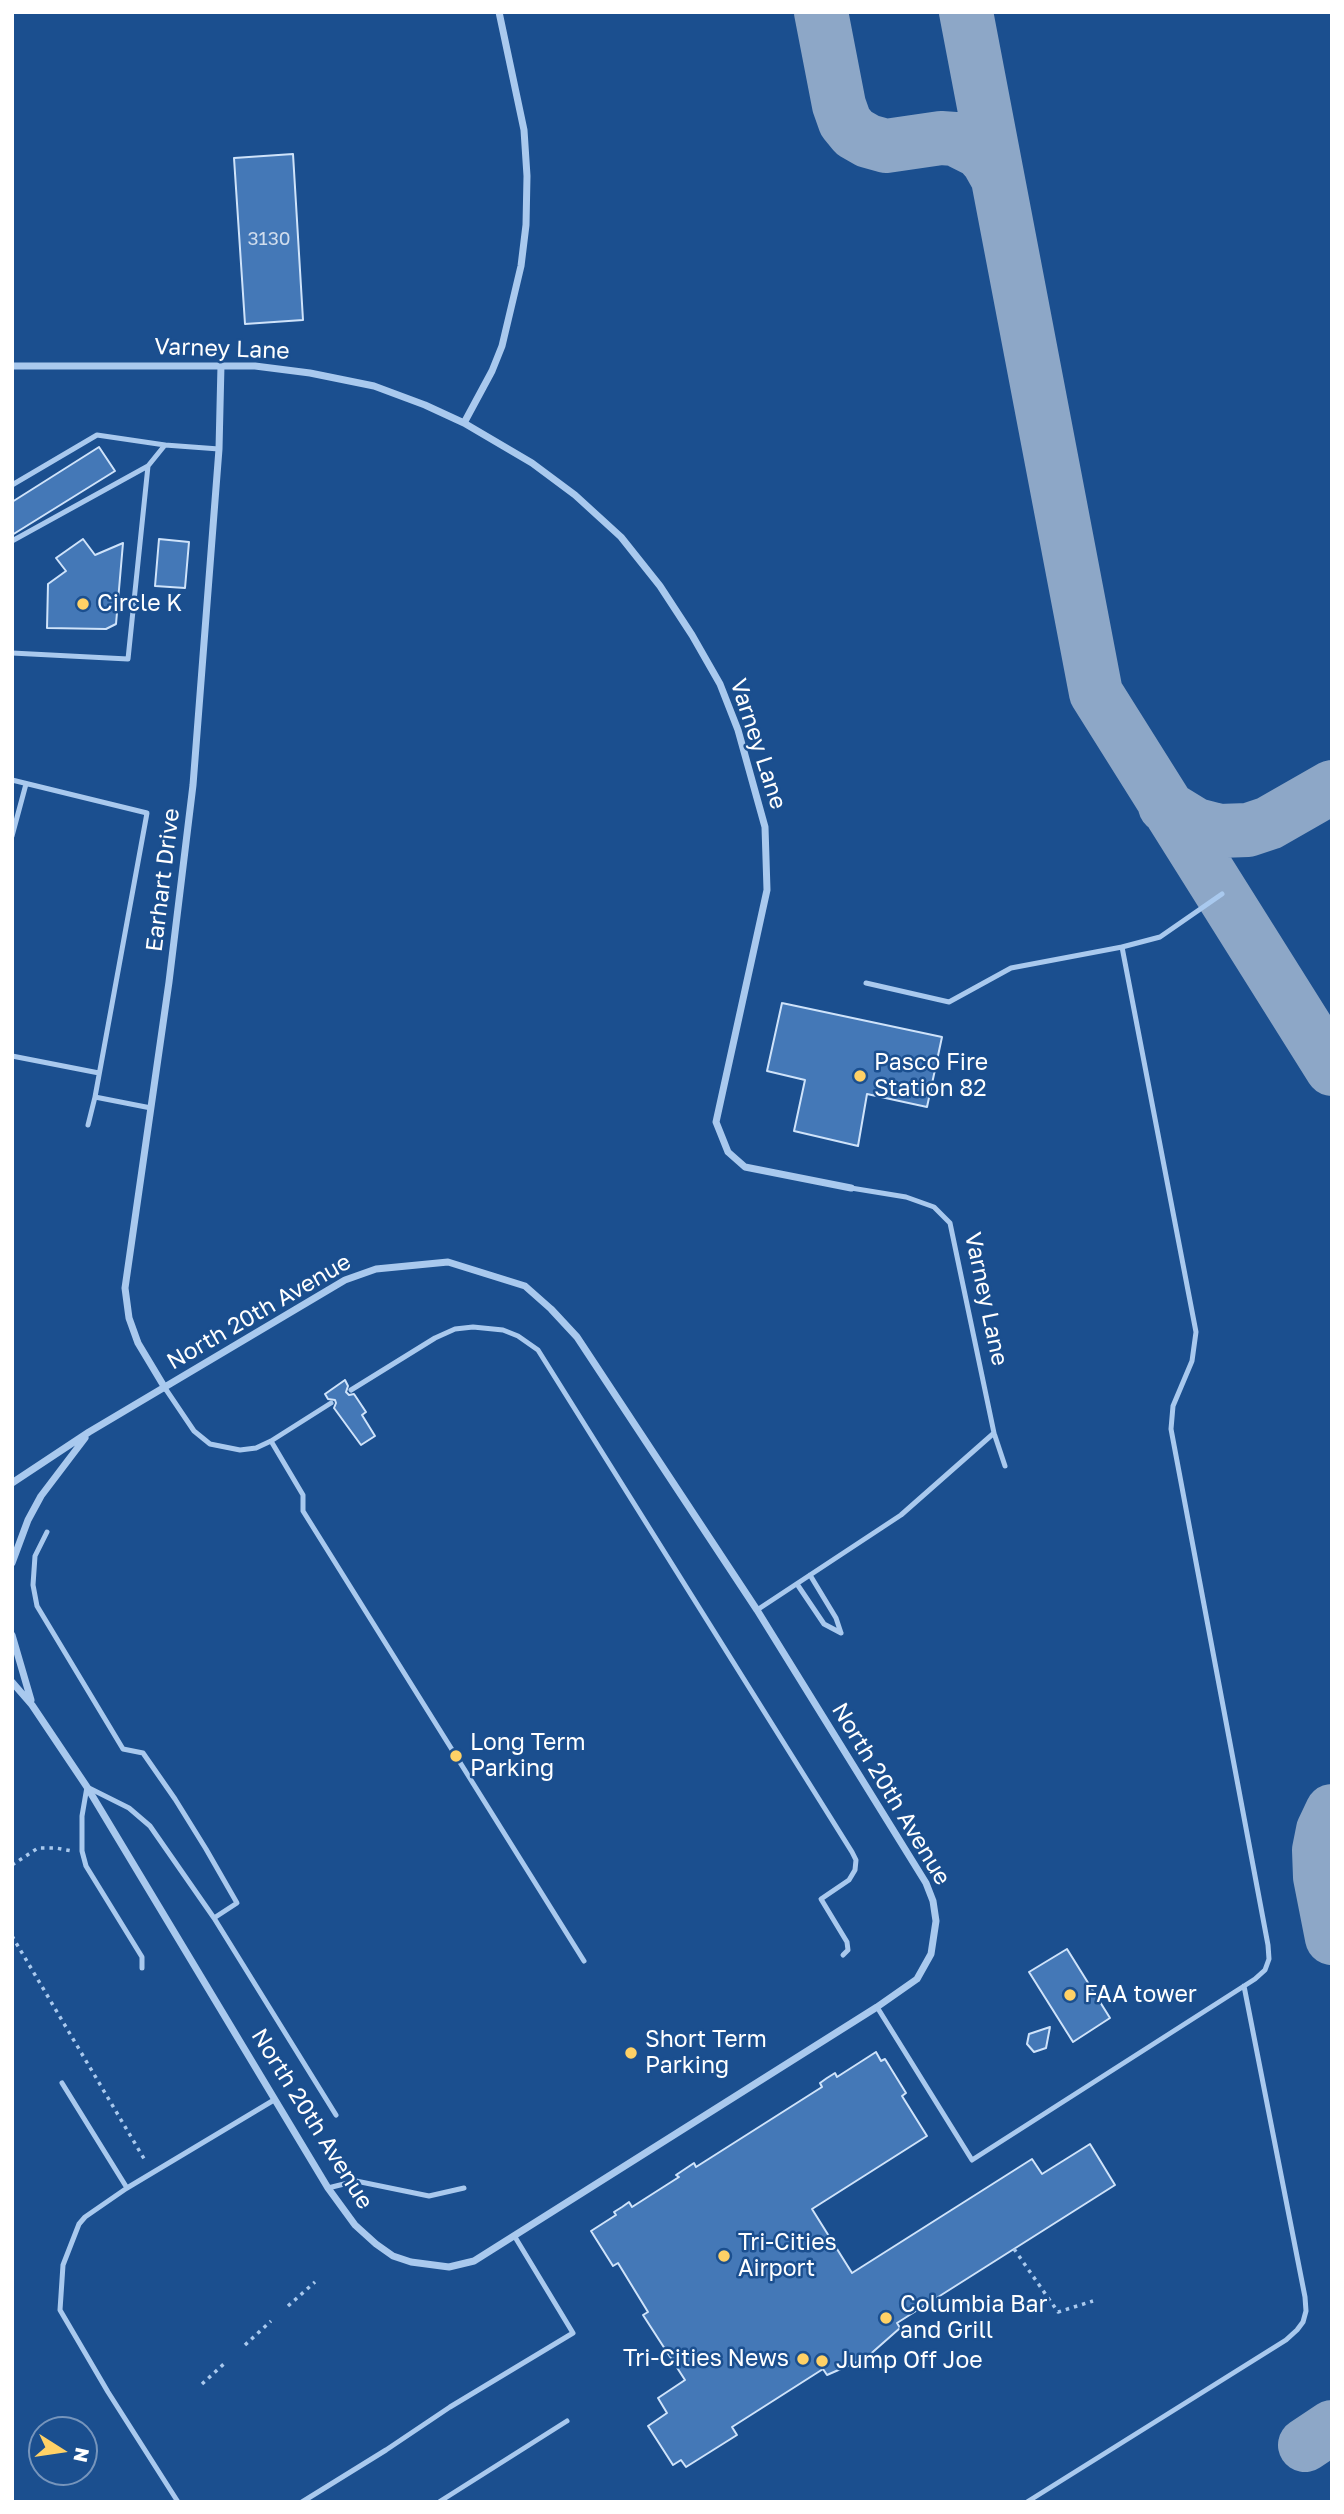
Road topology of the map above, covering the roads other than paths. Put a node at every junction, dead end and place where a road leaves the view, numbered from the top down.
1 (499, 12) edge
2 (222, 365) junction
3 (12, 366) edge
4 (464, 423) junction
5 (165, 445) junction
6 (219, 449) junction
7 (148, 466) junction
8 (12, 485) edge
9 (12, 541) edge
10 (12, 653) edge
11 (12, 780) edge
12 (26, 783) junction
13 (12, 836) edge
14 (1222, 894) dead end
15 (1122, 947) junction
16 (866, 983) dead end
17 (12, 1056) edge
18 (99, 1073) junction
19 (95, 1097) junction
20 (151, 1108) junction
21 (88, 1125) dead end
22 (850, 1188) joint
23 (165, 1388) junction
24 (351, 1390) dead end
25 (331, 1403) dead end
26 (89, 1432) junction
27 (994, 1433) junction
28 (271, 1441) junction
29 (1005, 1466) dead end
30 (12, 1483) edge
31 (47, 1532) dead end
32 (12, 1563) edge
33 (810, 1575) junction
34 (797, 1584) junction
35 (757, 1610) junction
36 (12, 1635) edge
37 (12, 1682) edge
38 (32, 1704) junction
39 (87, 1787) junction
40 (214, 1918) junction
41 (843, 1955) dead end
42 (584, 1961) dead end
43 (142, 1968) dead end
44 (1244, 1986) junction
45 (877, 2007) junction
46 (62, 2083) dead end
47 (274, 2099) junction
48 (336, 2115) dead end
49 (127, 2188) junction
50 (464, 2188) dead end
51 (328, 2189) junction
52 (515, 2237) junction
53 (567, 2421) dead end
54 (178, 2502) edge
55 (302, 2502) edge
56 (439, 2502) edge
57 (1027, 2502) edge

1 - 4 street
2 - 3 street, Varney Lane
2 - 4 street, Varney Lane
2 - 6 street, Earhart Drive
4 - 22 street, Varney Lane
5 - 6 lane
5 - 7 lane
5 - 8 lane
6 - 20 street, Earhart Drive
7 - 9 lane
7 - 10 lane
11 - 12 lane
12 - 13 lane
12 - 18 lane
14 - 15 lane
15 - 16 lane
15 - 44 lane
17 - 18 lane
18 - 19 lane
19 - 20 lane
19 - 21 lane
20 - 23 street, Earhart Drive
22 - 27 lane, Varney Lane
23 - 26 street, North 20th Avenue
23 - 28 lane
23 - 35 street, North 20th Avenue
24 - 41 lane
25 - 28 lane
26 - 30 street, North 20th Avenue
26 - 32 street
27 - 29 lane, Varney Lane
27 - 33 lane
28 - 42 lane
31 - 40 lane
33 - 34 lane
33 - 34 lane
34 - 35 lane
35 - 45 street, North 20th Avenue
36 - 38 street
37 - 38 street, North 20th Avenue
38 - 39 street, North 20th Avenue
39 - 40 lane
39 - 43 lane
39 - 47 street, North 20th Avenue
40 - 48 lane
44 - 45 lane
44 - 57 lane
45 - 52 street, North 20th Avenue
46 - 49 lane
47 - 49 lane
47 - 51 street, North 20th Avenue
49 - 54 lane
50 - 51 lane
51 - 52 street, North 20th Avenue
52 - 55 lane
53 - 56 lane

